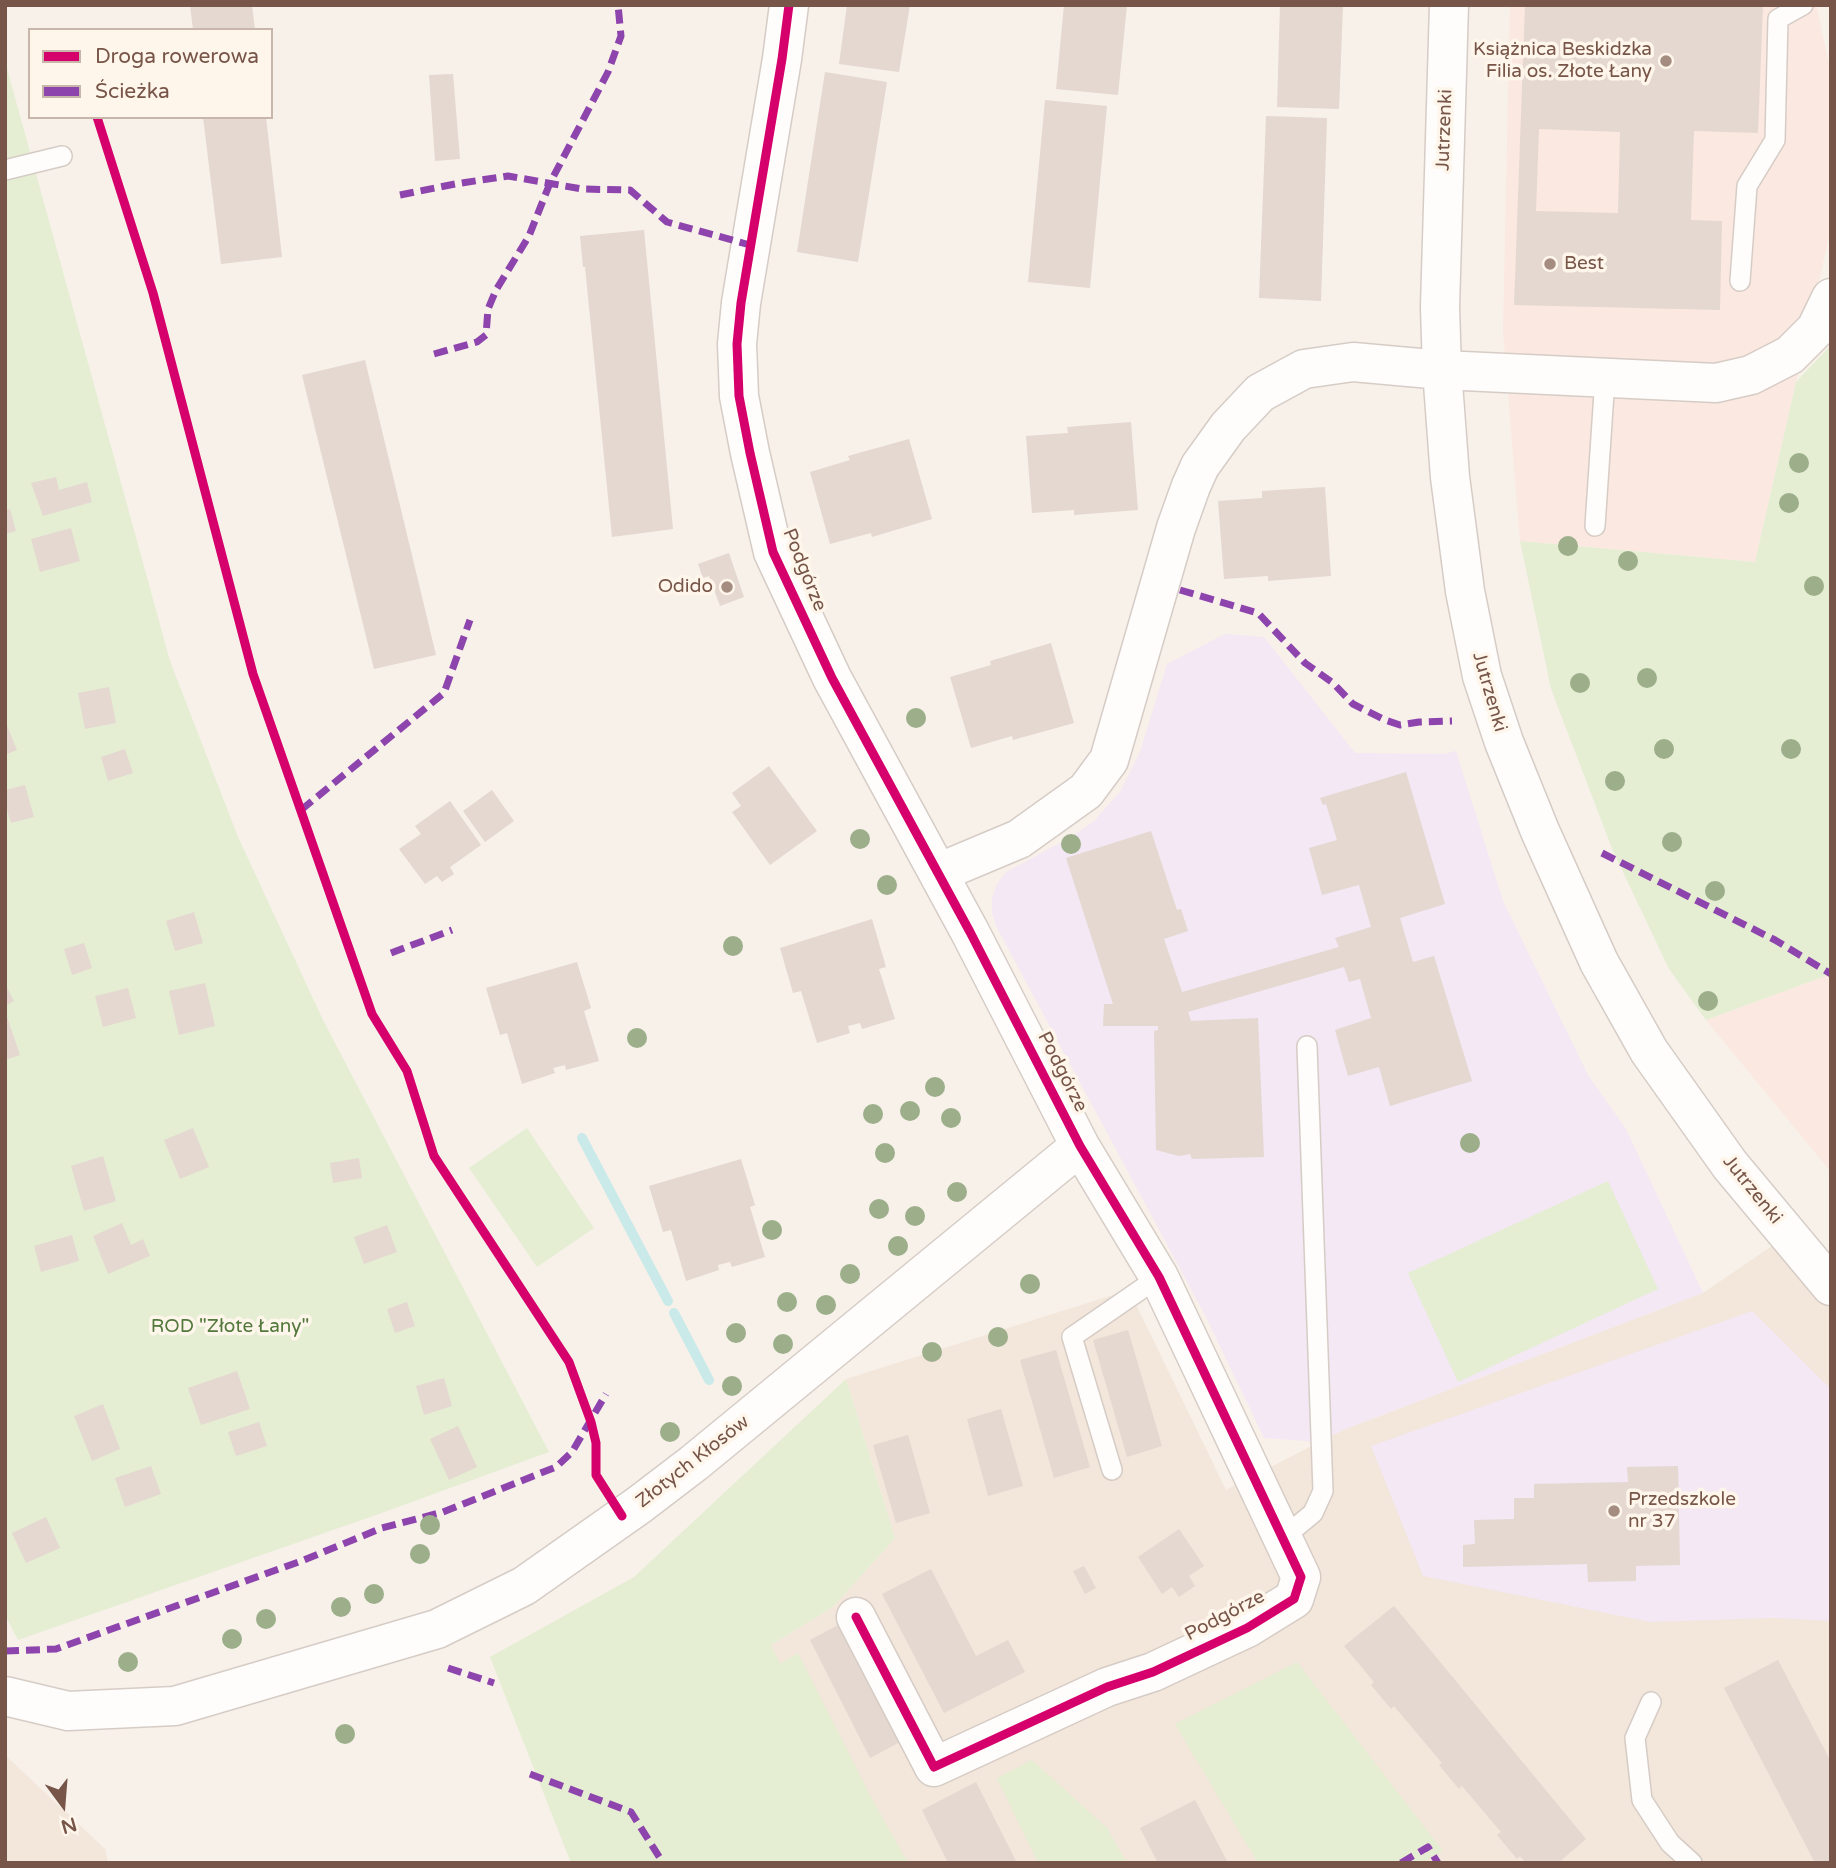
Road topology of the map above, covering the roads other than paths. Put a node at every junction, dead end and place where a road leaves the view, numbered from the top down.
1 (789, 5) edge
2 (1448, 5) edge
3 (1803, 5) edge
4 (62, 156) dead end
5 (5, 170) edge
6 (1740, 281) dead end
7 (1831, 298) edge
8 (1442, 370) junction
9 (1605, 378) junction
10 (1595, 526) dead end
11 (938, 873) junction
12 (1307, 1046) dead end
13 (1080, 1146) junction
14 (1159, 1277) junction
15 (1831, 1286) edge
16 (1112, 1471) dead end
17 (1283, 1538) junction
18 (856, 1617) dead end
19 (5, 1696) edge
20 (1651, 1702) dead end
21 (1692, 1863) edge

1 - 11 street, Podgórze
2 - 8 street, Jutrzenki
3 - 6 lane
4 - 5 lane
7 - 9 street
8 - 9 street
8 - 11 street
8 - 15 street, Jutrzenki
9 - 10 lane
11 - 13 street, Podgórze
12 - 17 lane
13 - 14 street, Podgórze
13 - 19 street, Złotych Kłosów
14 - 16 lane
14 - 17 street, Podgórze
17 - 18 street, Podgórze
20 - 21 lane

